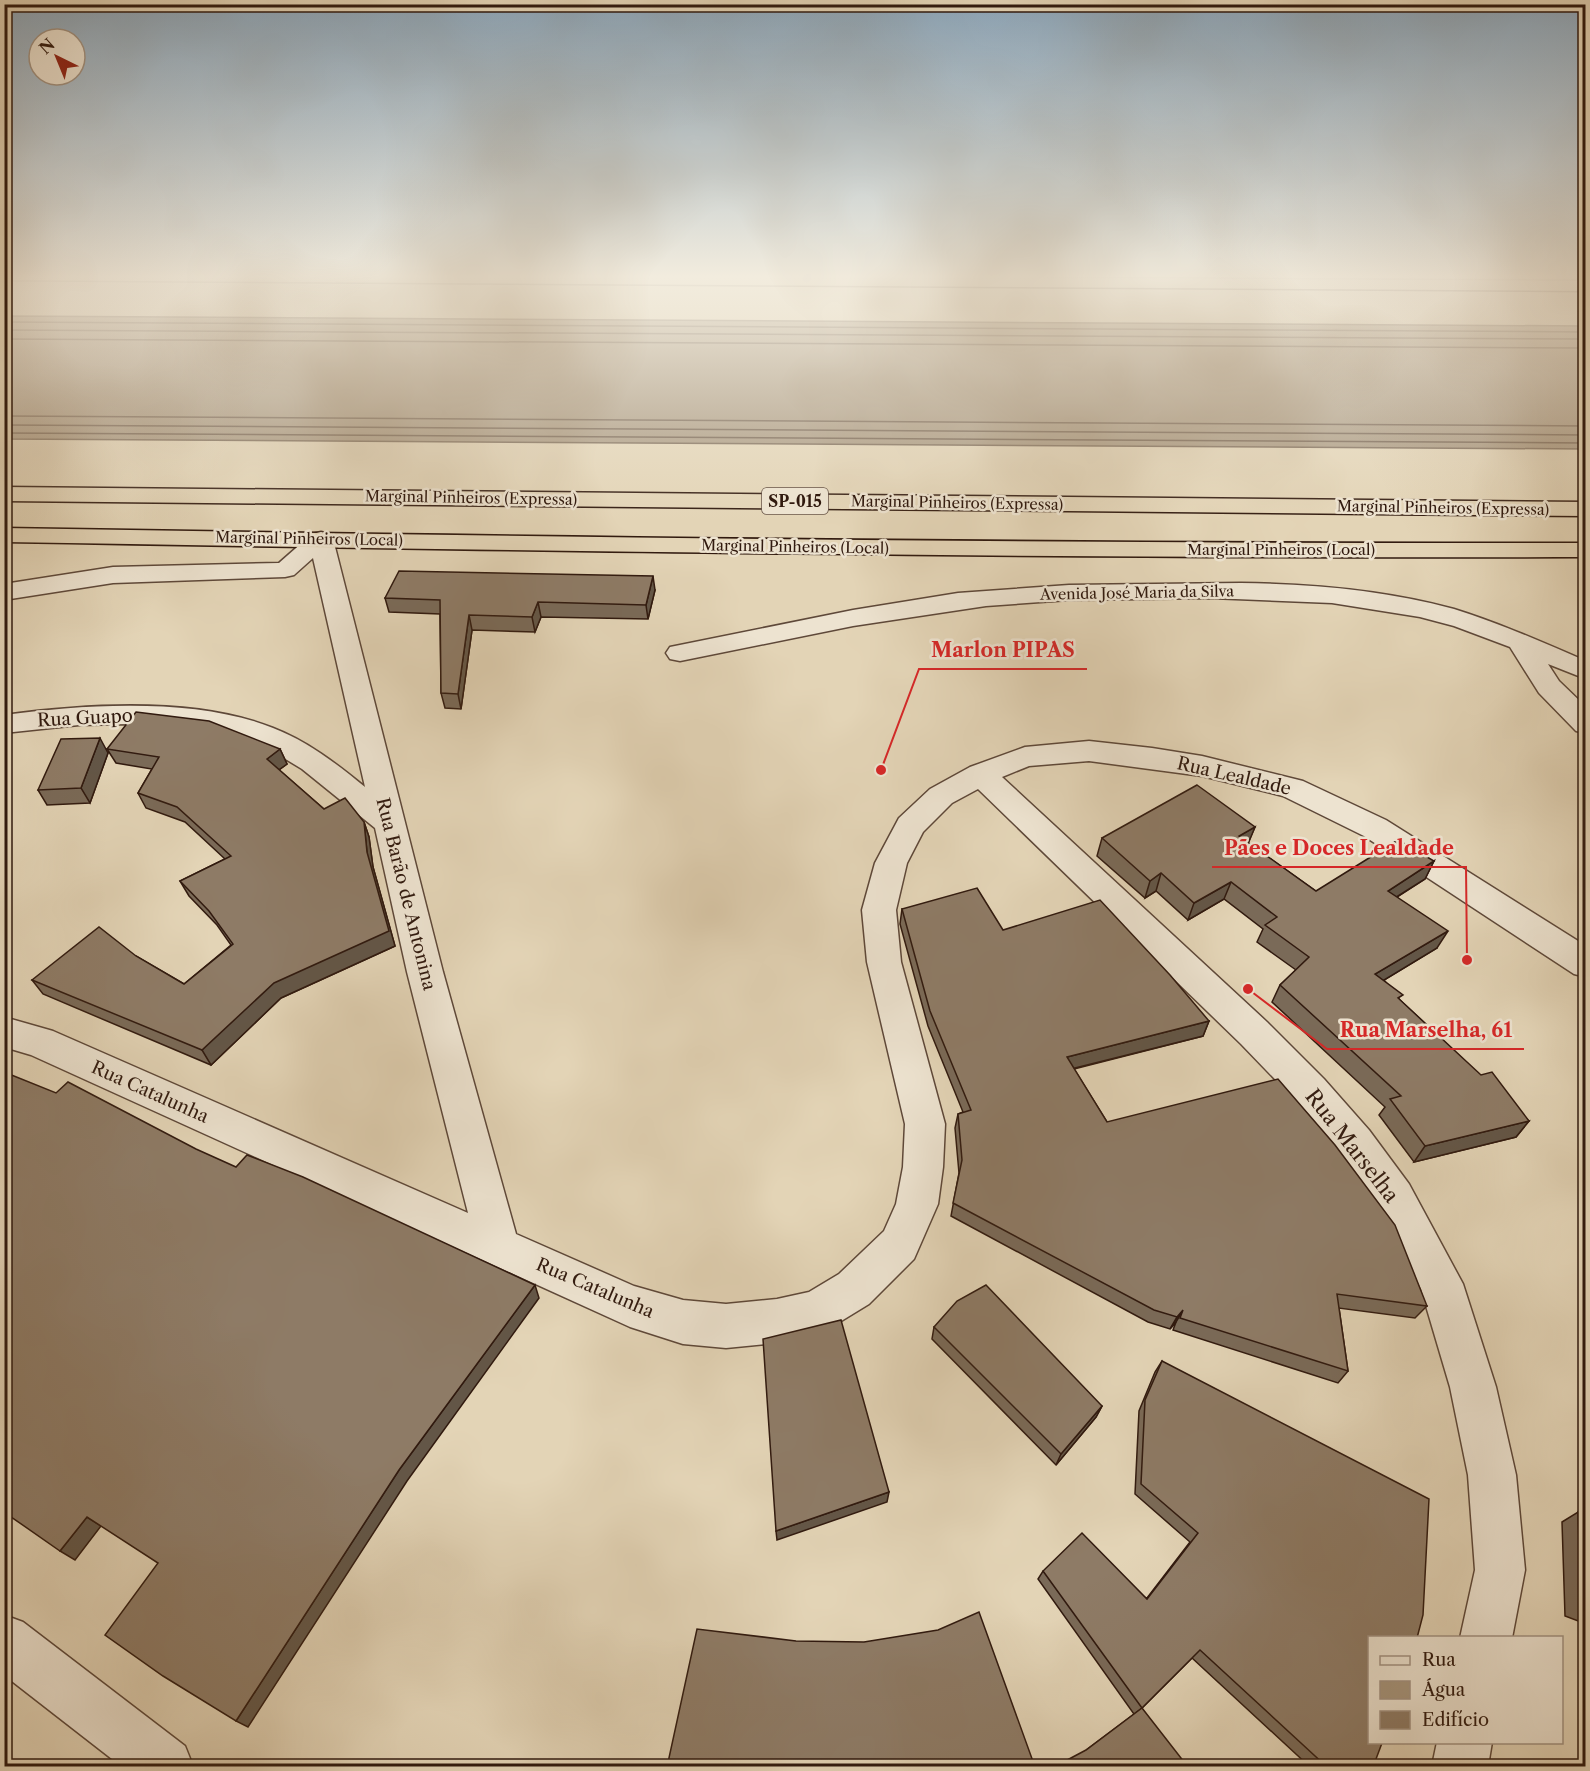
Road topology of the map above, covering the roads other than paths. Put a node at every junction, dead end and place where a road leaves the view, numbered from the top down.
1 (4, 494) edge
2 (887, 502) junction
3 (1586, 509) edge
4 (1586, 532) edge
5 (4, 535) edge
6 (321, 539) junction
7 (1586, 550) edge
8 (4, 592) edge
9 (1519, 641) junction
10 (680, 654) dead end
11 (1586, 672) edge
12 (4, 724) edge
13 (1586, 724) edge
14 (981, 774) junction
15 (388, 822) junction
16 (1586, 964) edge
17 (4, 1032) edge
18 (498, 1247) junction
19 (1486, 1636) edge
20 (4, 1641) edge
21 (1465, 1744) edge
22 (165, 1767) edge
23 (1460, 1767) edge

1 - 2 highway, Marginal Pinheiros (Expressa) / SP-015
2 - 3 highway, Marginal Pinheiros (Expressa) / SP-015
2 - 4 highway
5 - 6 highway, Marginal Pinheiros (Local)
6 - 7 highway, Marginal Pinheiros (Local)
6 - 8 street
6 - 15 street, Rua Barão de Antonina
9 - 10 street, Avenida José Maria da Silva
9 - 11 street, Avenida José Maria da Silva
9 - 13 street
12 - 15 street, Rua Guapo
14 - 16 street, Rua Lealdade
14 - 18 street, Rua Catalunha
14 - 19 street, Rua Marselha
15 - 18 street, Rua Barão de Antonina
17 - 18 street, Rua Catalunha
20 - 22 street
21 - 23 street

